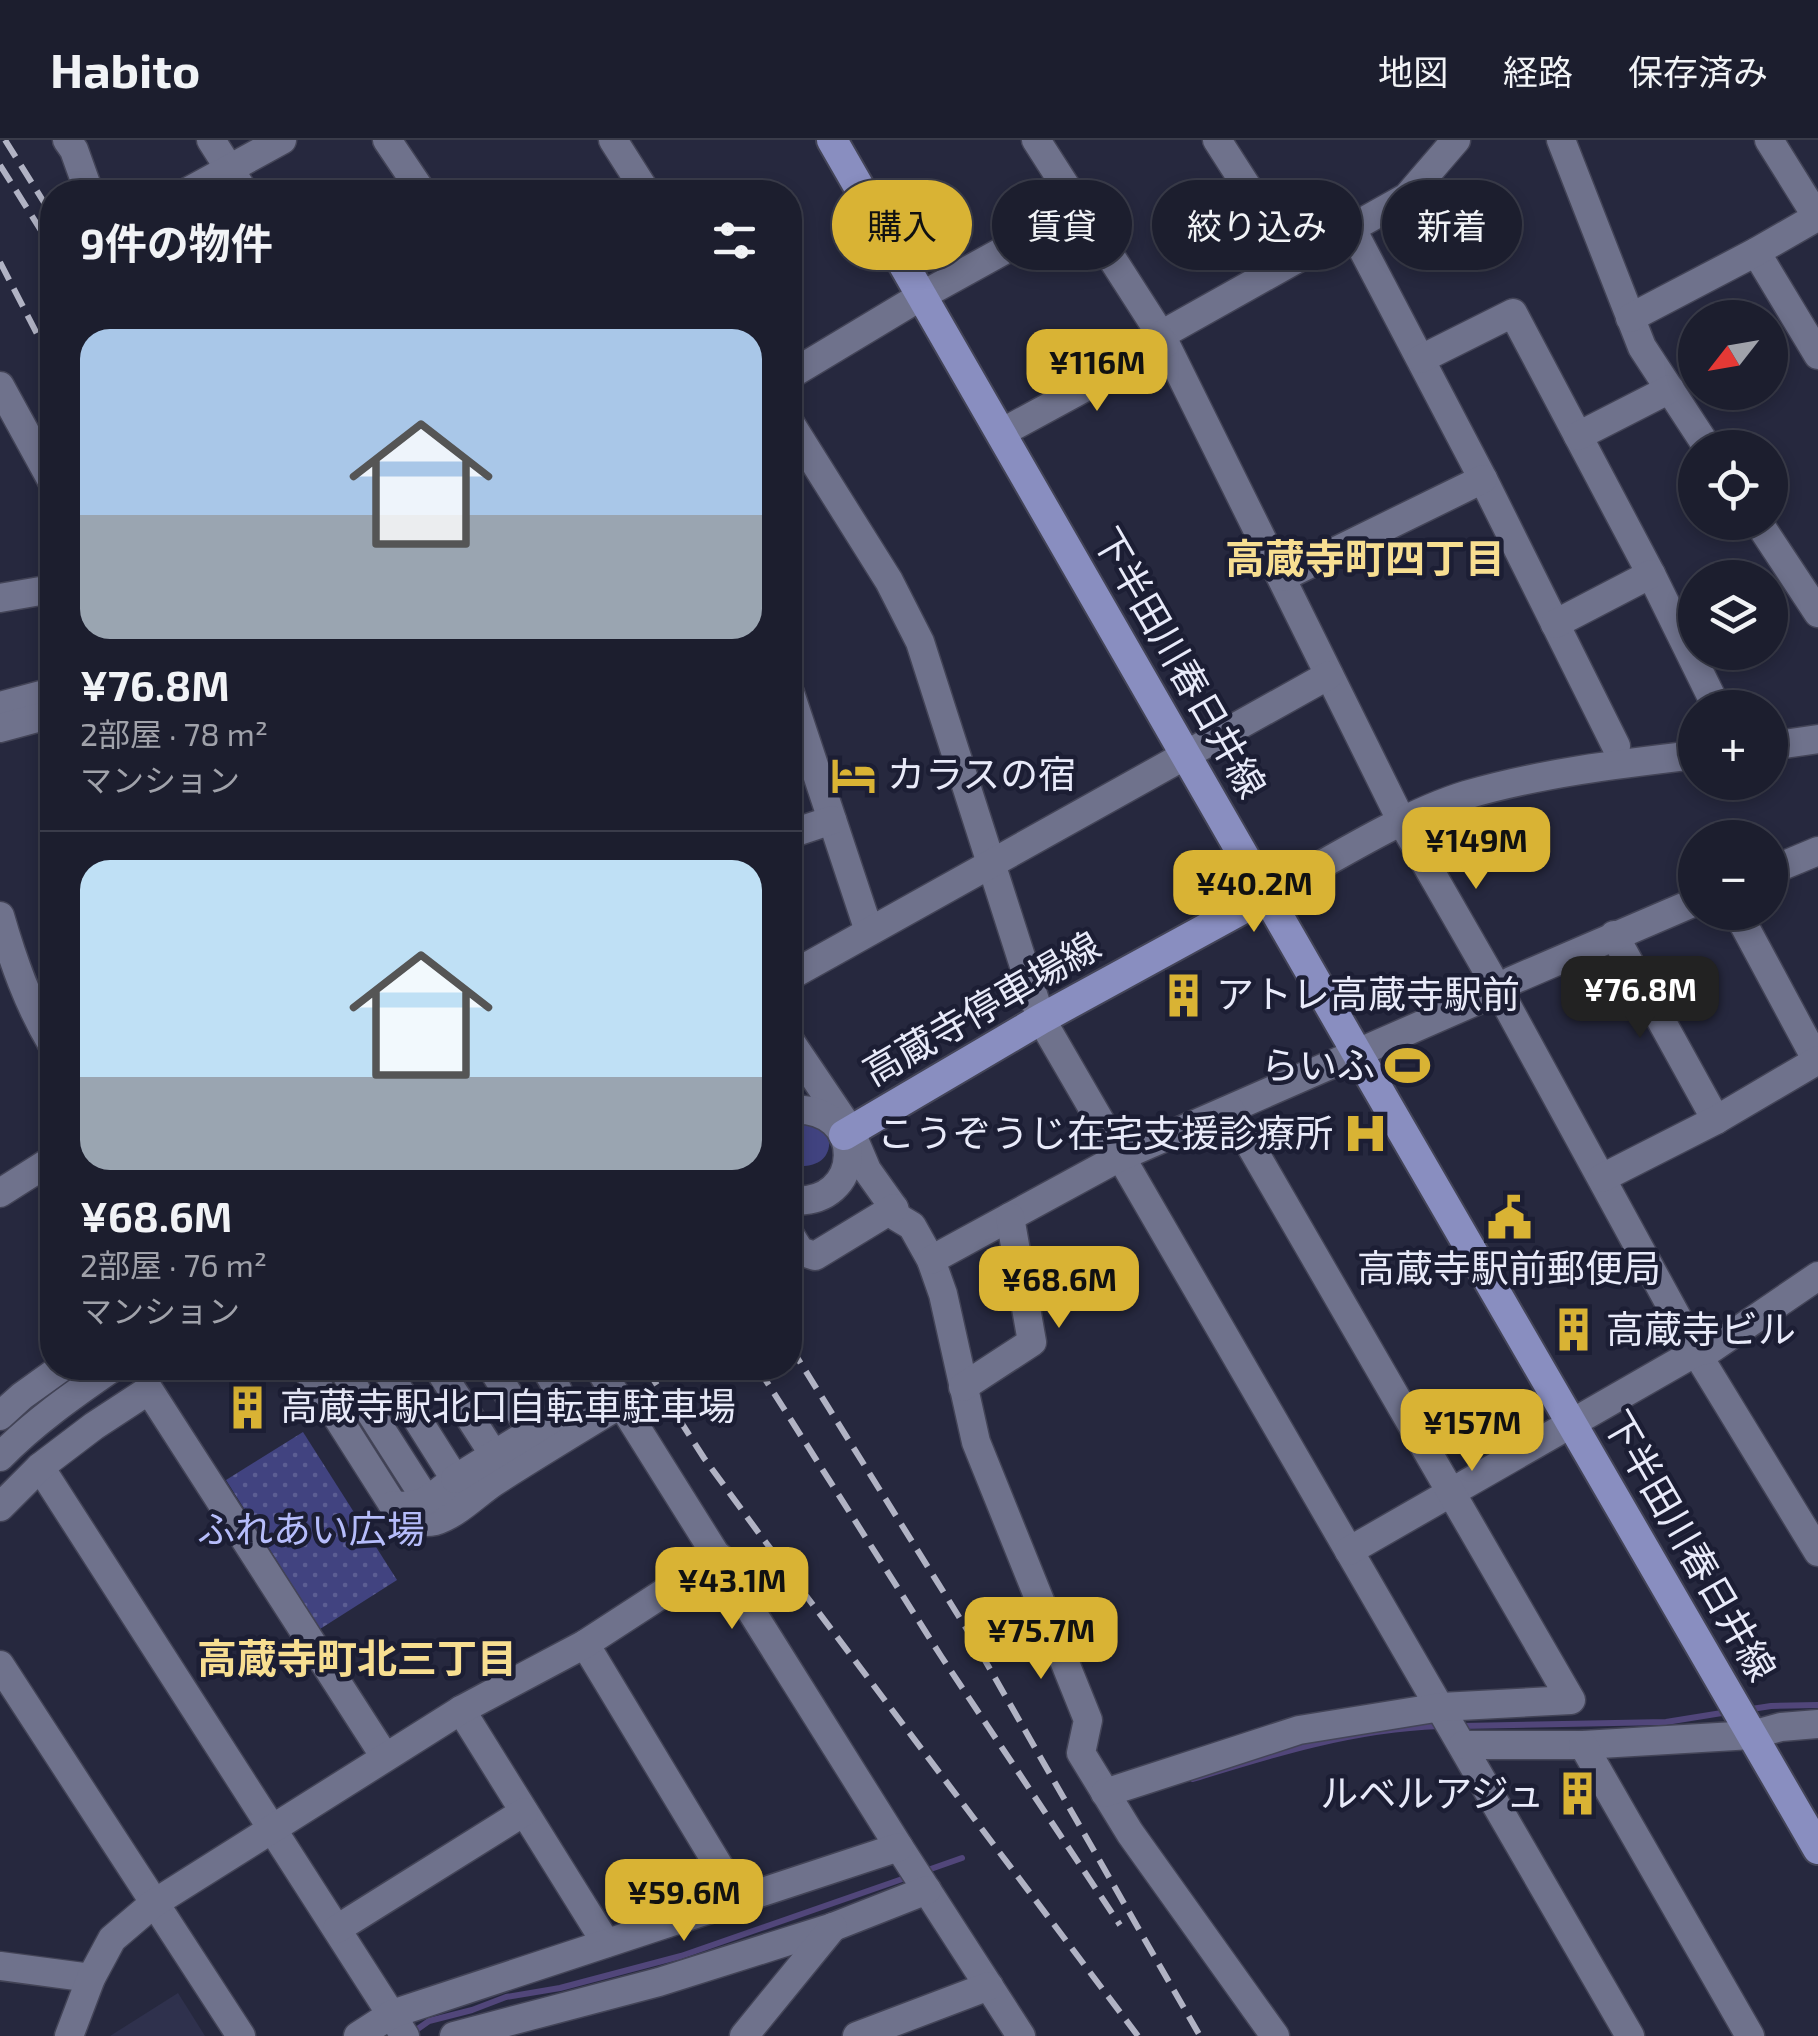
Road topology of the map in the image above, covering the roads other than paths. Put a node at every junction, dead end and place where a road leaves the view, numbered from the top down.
1 (67, 140) edge
2 (211, 140) edge
3 (282, 140) edge
4 (388, 140) edge
5 (612, 140) edge
6 (832, 140) edge
7 (1036, 140) edge
8 (1217, 140) edge
9 (1456, 140) edge
10 (1561, 140) edge
11 (1770, 140) edge
12 (85, 180) edge
13 (236, 180) edge
14 (238, 180) edge
15 (414, 180) edge
16 (638, 180) edge
17 (1061, 180) edge
18 (1243, 180) edge
19 (1362, 222) edge
20 (1362, 247) edge
21 (1756, 252) junction
22 (992, 257) edge
23 (1119, 270) edge
24 (1277, 270) edge
25 (923, 295) junction
26 (1630, 318) junction
27 (1163, 339) junction
28 (1818, 355) edge
29 (1421, 359) junction
30 (802, 368) edge
31 (0, 386) edge
32 (1670, 389) junction
33 (1696, 430) edge
34 (1001, 433) junction
35 (1578, 436) junction
36 (802, 442) edge
37 (40, 459) edge
38 (1483, 480) junction
39 (1771, 540) edge
40 (1650, 574) junction
41 (1283, 577) junction
42 (40, 591) edge
43 (0, 598) edge
44 (1814, 599) edge
45 (1555, 624) junction
46 (1329, 675) junction
47 (1708, 690) edge
48 (40, 695) edge
49 (0, 706) edge
50 (40, 717) edge
51 (0, 728) edge
52 (802, 729) edge
53 (1818, 739) edge
54 (1788, 743) edge
55 (1616, 746) dead end
56 (1186, 756) junction
57 (1678, 758) edge
58 (832, 820) junction
59 (1402, 822) junction
60 (802, 830) edge
61 (1818, 851) edge
62 (1788, 863) edge
63 (993, 864) junction
64 (1266, 896) junction
65 (1678, 909) edge
66 (0, 916) edge
67 (1747, 930) edge
68 (869, 932) junction
69 (1614, 935) junction
70 (802, 969) edge
71 (1499, 990) junction
72 (1041, 1019) junction
73 (40, 1022) edge
74 (1357, 1053) junction
75 (802, 1060) edge
76 (1818, 1061) edge
77 (802, 1108) edge
78 (1230, 1110) junction
79 (1716, 1120) junction
80 (847, 1132) junction
81 (1120, 1158) junction
82 (40, 1167) edge
83 (1602, 1178) junction
84 (0, 1192) edge
85 (802, 1201) edge
86 (894, 1208) junction
87 (1010, 1217) junction
88 (802, 1252) edge
89 (931, 1260) junction
90 (1818, 1276) edge
91 (1696, 1352) junction
92 (44, 1380) edge
93 (95, 1380) edge
94 (314, 1380) edge
95 (350, 1380) edge
96 (393, 1380) edge
97 (446, 1380) edge
98 (500, 1380) edge
99 (552, 1380) edge
100 (608, 1380) edge
101 (963, 1387) junction
102 (622, 1403) junction
103 (0, 1416) edge
104 (1570, 1422) junction
105 (532, 1432) junction
106 (494, 1455) junction
107 (0, 1457) edge
108 (40, 1467) junction
109 (455, 1479) junction
110 (1450, 1493) junction
111 (428, 1500) junction
112 (393, 1505) junction
113 (0, 1507) edge
114 (1349, 1552) junction
115 (1818, 1552) edge
116 (719, 1557) junction
117 (585, 1644) junction
118 (0, 1665) edge
119 (1440, 1707) junction
120 (460, 1710) junction
121 (1743, 1719) junction
122 (1818, 1724) edge
123 (1463, 1745) junction
124 (1583, 1745) junction
125 (385, 1757) junction
126 (1104, 1793) junction
127 (524, 1812) junction
128 (272, 1829) junction
129 (1818, 1849) edge
130 (915, 1872) junction
131 (740, 1901) junction
132 (153, 1904) junction
133 (833, 1927) junction
134 (336, 1929) junction
135 (606, 1943) junction
136 (0, 1966) edge
137 (91, 1978) junction
138 (990, 1986) junction
139 (398, 2024) edge
140 (537, 2025) edge
141 (68, 2036) edge
142 (241, 2036) edge
143 (358, 2036) edge
144 (454, 2036) edge
145 (744, 2036) edge
146 (857, 2036) edge
147 (1021, 2036) edge
148 (1275, 2036) edge
149 (1630, 2036) edge
150 (1750, 2036) edge

1 - 12 street
2 - 13 street
3 - 14 street
4 - 15 street
5 - 16 street
6 - 25 main road, 下半田川春日井線
7 - 17 street
8 - 18 street
9 - 19 street
10 - 26 street
11 - 21 street
20 - 29 street
21 - 26 street
21 - 28 street
22 - 25 street
23 - 27 street
24 - 27 street
25 - 30 street
25 - 34 main road, 下半田川春日井線
26 - 32 street
27 - 34 street
27 - 41 street
29 - 35 street
29 - 38 street
31 - 37 street
32 - 33 street
32 - 35 street
34 - 56 main road, 下半田川春日井線
35 - 40 street
36 - 63 street
38 - 41 street
38 - 45 street
39 - 44 street
40 - 45 street
40 - 47 street
41 - 46 street
42 - 43 street
45 - 55 street
46 - 56 street
46 - 59 street
48 - 49 street
50 - 51 street
52 - 58 street
53 - 54 street
56 - 63 street
56 - 64 main road, 下半田川春日井線
57 - 59 street
58 - 60 street
58 - 68 street
59 - 64 street
59 - 71 street
61 - 62 street
63 - 68 street
63 - 72 street
64 - 72 main road, 高蔵寺停車場線
64 - 74 main road, 下半田川春日井線
65 - 69 street
66 - 73 street
67 - 76 street
68 - 70 street
69 - 71 street
69 - 79 street
71 - 74 street
71 - 83 street
72 - 80 main road, 高蔵寺停車場線
72 - 81 street
74 - 78 street
74 - 104 main road, 下半田川春日井線
75 - 80 street
76 - 79 street
77 - 80 street
78 - 81 street
78 - 110 street
79 - 83 street
80 - 85 street
80 - 86 street
81 - 87 street
81 - 114 street
82 - 84 street
83 - 91 street
86 - 88 street
86 - 89 street
87 - 89 street
87 - 101 street
89 - 101 street
90 - 91 street
91 - 104 street
91 - 115 street
92 - 103 street
93 - 107 street
94 - 112 street
95 - 111 street
96 - 109 street
97 - 106 street
98 - 105 street
99 - 105 street
100 - 102 street
101 - 126 street
102 - 112 street
102 - 116 street
104 - 110 street
104 - 121 main road, 下半田川春日井線
105 - 106 street
106 - 109 street
108 - 113 street
108 - 125 street
108 - 128 street
109 - 111 street
110 - 114 street
110 - 119 street
111 - 112 street
114 - 119 street
116 - 117 street
116 - 130 street
117 - 120 street
117 - 131 street
118 - 132 street
119 - 123 street
119 - 126 street
120 - 125 street
120 - 127 street
121 - 122 street
121 - 124 street
121 - 129 main road, 下半田川春日井線
123 - 124 street
123 - 149 street
124 - 150 street
125 - 128 street
126 - 148 street
127 - 134 street
127 - 135 street
128 - 132 street
128 - 134 street
130 - 131 street
130 - 133 street
130 - 138 street
131 - 135 street
132 - 137 street
132 - 142 street
133 - 140 street
133 - 145 street
134 - 139 street
135 - 139 street
136 - 137 street
137 - 141 street
138 - 146 street
138 - 147 street
139 - 143 street
140 - 144 street

